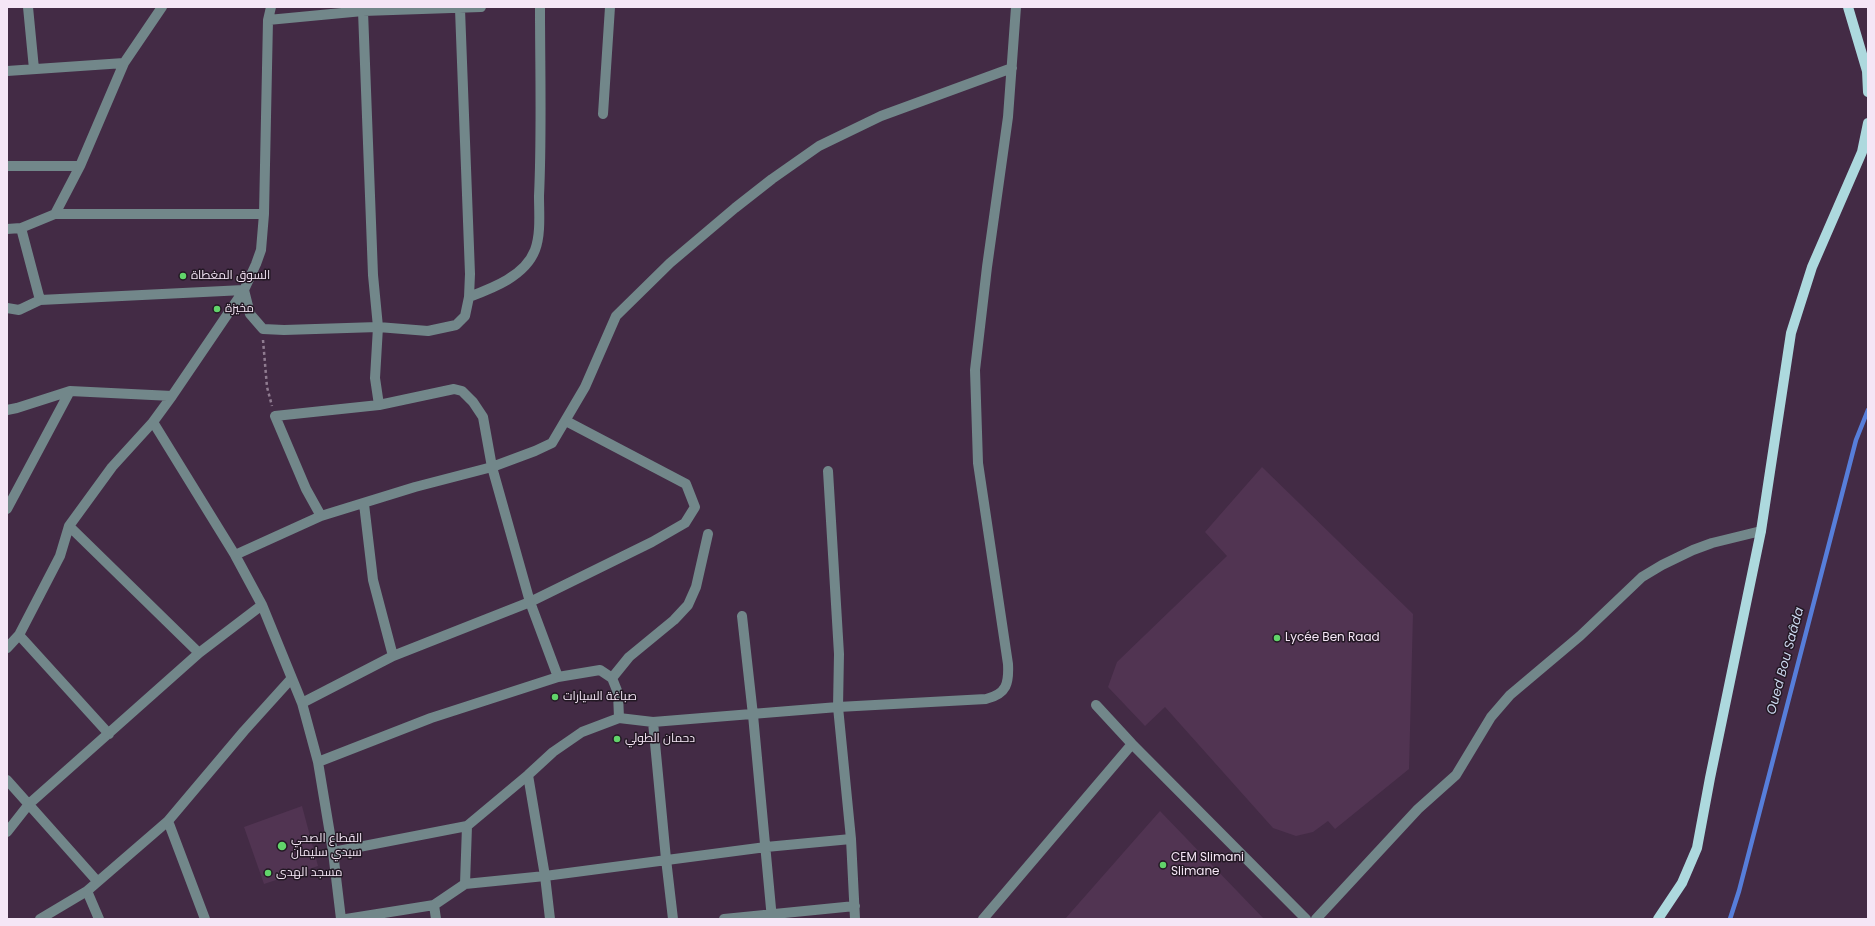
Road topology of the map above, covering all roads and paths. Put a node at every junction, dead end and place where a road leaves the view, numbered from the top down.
1 (28, 7) edge
2 (162, 7) edge
3 (271, 7) edge
4 (480, 7) edge
5 (540, 7) edge
6 (610, 7) edge
7 (1016, 7) edge
8 (1848, 7) edge
9 (460, 8) junction
10 (363, 11) junction
11 (268, 20) junction
12 (124, 63) junction
13 (1012, 68) junction
14 (34, 69) junction
15 (7, 71) edge
16 (1868, 92) edge
17 (603, 114) dead end
18 (1868, 123) edge
19 (7, 166) edge
20 (80, 166) junction
21 (55, 214) junction
22 (264, 214) junction
23 (21, 228) junction
24 (7, 229) edge
25 (244, 290) junction
26 (470, 297) junction
27 (40, 300) junction
28 (7, 308) edge
29 (378, 327) junction
30 (263, 329) junction
31 (70, 391) junction
32 (172, 396) junction
33 (379, 405) junction
34 (7, 410) edge
35 (275, 416) junction
36 (566, 421) junction
37 (153, 422) junction
38 (492, 467) junction
39 (828, 471) dead end
40 (364, 504) junction
41 (7, 509) edge
42 (321, 516) junction
43 (69, 526) junction
44 (1761, 530) junction
45 (708, 534) dead end
46 (235, 555) junction
47 (530, 602) junction
48 (262, 605) junction
49 (742, 616) dead end
50 (19, 635) junction
51 (7, 648) edge
52 (199, 653) junction
53 (393, 656) junction
54 (558, 677) junction
55 (612, 678) junction
56 (291, 679) junction
57 (302, 703) junction
58 (1096, 706) dead end
59 (838, 707) junction
60 (753, 715) junction
61 (619, 718) junction
62 (653, 722) junction
63 (109, 734) junction
64 (1132, 744) junction
65 (318, 762) junction
66 (528, 775) junction
67 (7, 780) edge
68 (29, 804) junction
69 (168, 821) junction
70 (467, 826) junction
71 (7, 832) edge
72 (851, 839) junction
73 (766, 847) junction
74 (333, 852) junction
75 (666, 859) junction
76 (545, 876) junction
77 (97, 881) junction
78 (465, 884) junction
79 (88, 891) junction
80 (434, 905) junction
81 (855, 906) junction
82 (772, 917) edge
83 (40, 919) edge
84 (99, 919) edge
85 (205, 919) edge
86 (340, 919) edge
87 (346, 919) edge
88 (436, 919) edge
89 (550, 919) edge
90 (674, 919) edge
91 (724, 919) edge
92 (855, 919) edge
93 (983, 919) edge
94 (1306, 919) edge
95 (1316, 919) edge
96 (1658, 919) edge

1 - 14 street
2 - 12 street
3 - 11 street
4 - 9 street
5 - 26 street
6 - 17 street
7 - 13 street
8 - 16 main road
9 - 10 street
9 - 26 street
10 - 11 street
10 - 29 street
11 - 22 street
12 - 14 street
12 - 20 street
13 - 36 street
13 - 59 street
14 - 15 street
18 - 44 main road
19 - 20 street
20 - 21 street
21 - 22 street
21 - 23 street
22 - 25 street
23 - 24 street
23 - 27 street
25 - 27 street
25 - 30 street
25 - 32 street
26 - 29 street
27 - 28 street
29 - 30 street
29 - 33 street
30 - 35 path
31 - 32 street
31 - 34 street
31 - 41 street
32 - 37 street
33 - 35 street
33 - 38 street
35 - 42 street
36 - 38 street
36 - 47 street
37 - 43 street
37 - 46 street
38 - 40 street
38 - 47 street
39 - 59 street
40 - 42 street
40 - 53 street
42 - 46 street
43 - 50 street
43 - 52 street
44 - 95 street
44 - 96 main road
45 - 55 street
46 - 48 street
47 - 53 street
47 - 54 street
48 - 52 street
48 - 56 street
49 - 60 street
50 - 51 street
50 - 63 street
52 - 63 street
53 - 57 street
54 - 55 street
54 - 65 street
55 - 61 street
56 - 57 street
56 - 69 street
57 - 65 street
58 - 64 street
59 - 60 street
59 - 72 street
60 - 62 street
60 - 73 street
61 - 62 street
61 - 66 street
62 - 75 street
63 - 68 street
64 - 93 street
64 - 94 street
65 - 74 street
66 - 70 street
66 - 76 street
67 - 68 street
68 - 71 street
68 - 77 street
69 - 77 street
69 - 85 street
70 - 74 street
70 - 78 street
72 - 73 street
72 - 81 street
73 - 75 street
73 - 82 street
74 - 86 street
75 - 76 street
75 - 90 street
76 - 78 street
76 - 89 street
77 - 79 street
78 - 80 street
79 - 83 street
79 - 84 street
80 - 87 street
80 - 88 street
81 - 82 street
81 - 92 street
82 - 91 street

